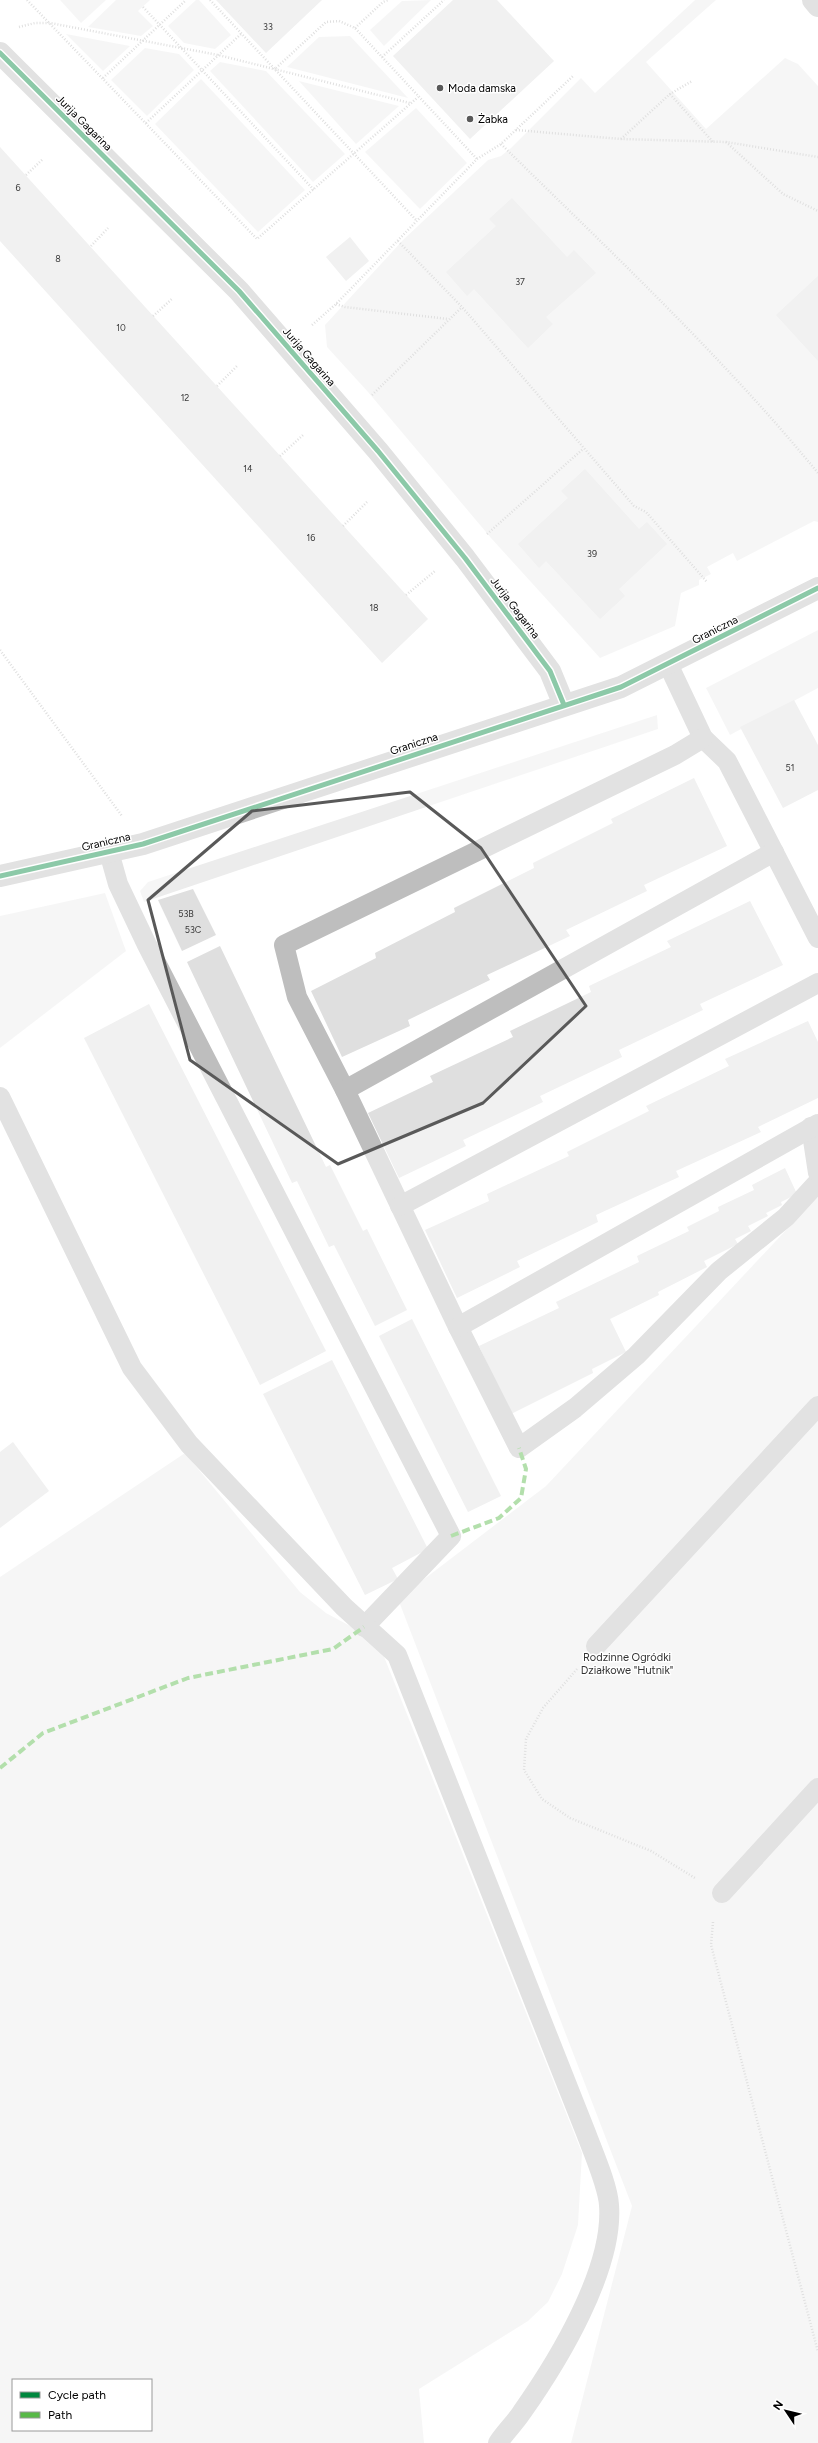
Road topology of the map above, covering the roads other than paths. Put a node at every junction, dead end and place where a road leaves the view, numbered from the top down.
1 (813, 0) edge
2 (818, 6) edge
3 (0, 54) edge
4 (818, 588) edge
5 (668, 664) junction
6 (564, 705) junction
7 (703, 738) junction
8 (109, 852) junction
9 (774, 852) junction
10 (0, 876) edge
11 (818, 938) edge
12 (818, 983) edge
13 (345, 1090) junction
14 (0, 1097) edge
15 (815, 1125) edge
16 (818, 1173) edge
17 (818, 1182) edge
18 (400, 1206) junction
19 (458, 1327) junction
20 (818, 1406) edge
21 (364, 1627) junction
22 (596, 1646) road end
23 (818, 1788) edge
24 (722, 1894) road end
25 (498, 2443) edge

1 - 2 street
3 - 6 street, Jurija Gagarina
4 - 5 street, Graniczna
5 - 6 street, Graniczna
5 - 7 lane
6 - 8 street, Graniczna
7 - 9 lane
7 - 13 lane
8 - 10 street, Graniczna
8 - 21 lane
9 - 11 lane
9 - 13 lane
12 - 18 lane
13 - 18 lane
14 - 21 lane
15 - 16 lane
15 - 19 lane
17 - 19 lane
18 - 19 lane
20 - 22 lane
21 - 25 lane
23 - 24 lane

